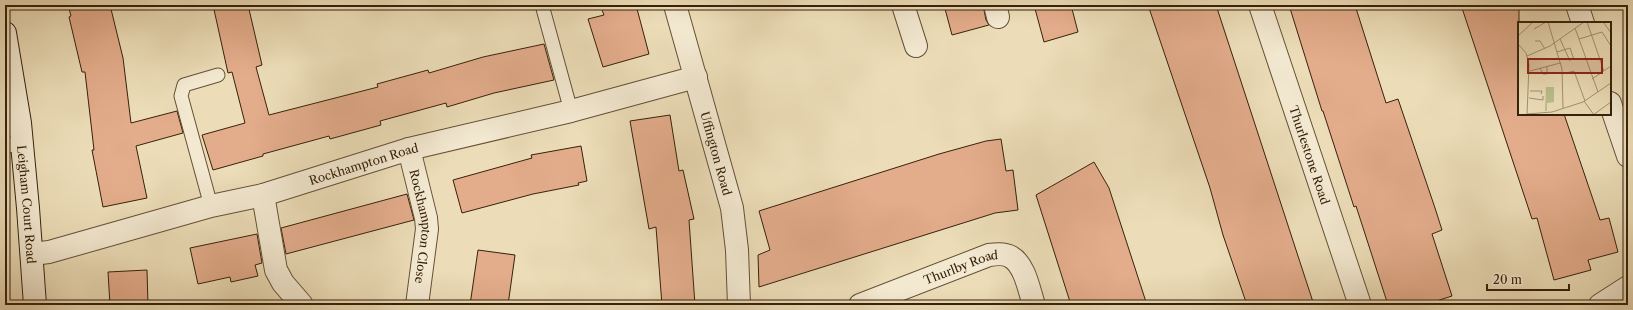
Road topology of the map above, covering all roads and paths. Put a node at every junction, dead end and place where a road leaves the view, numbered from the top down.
1 (542, 5) edge
2 (675, 5) edge
3 (902, 5) edge
4 (1260, 5) edge
5 (1577, 5) edge
6 (1583, 22) edge
7 (5, 33) edge
8 (916, 46) dead end
9 (218, 75) dead end
10 (696, 77) junction
11 (1611, 105) edge
12 (571, 111) junction
13 (13, 134) edge
14 (409, 149) junction
15 (1628, 156) edge
16 (263, 195) junction
17 (211, 206) junction
18 (32, 254) junction
19 (1628, 287) edge
20 (35, 305) edge
21 (302, 305) edge
22 (417, 305) edge
23 (739, 305) edge
24 (860, 305) edge
25 (1034, 305) edge
26 (1360, 305) edge
27 (1600, 305) edge

1 - 12 lane
2 - 10 street, Uffington Road
3 - 8 street
4 - 26 street, Thurlestone Road
5 - 6 street
7 - 13 street, Leigham Court Road
9 - 17 lane
10 - 12 street, Rockhampton Road
10 - 23 street, Uffington Road
11 - 15 street
12 - 14 street, Rockhampton Road
13 - 18 street, Leigham Court Road
14 - 16 street, Rockhampton Road
14 - 22 street, Rockhampton Close
16 - 17 street, Rockhampton Road
16 - 21 street
17 - 18 street, Rockhampton Road
18 - 20 street, Leigham Court Road
19 - 27 street
24 - 25 street, Thurlby Road

